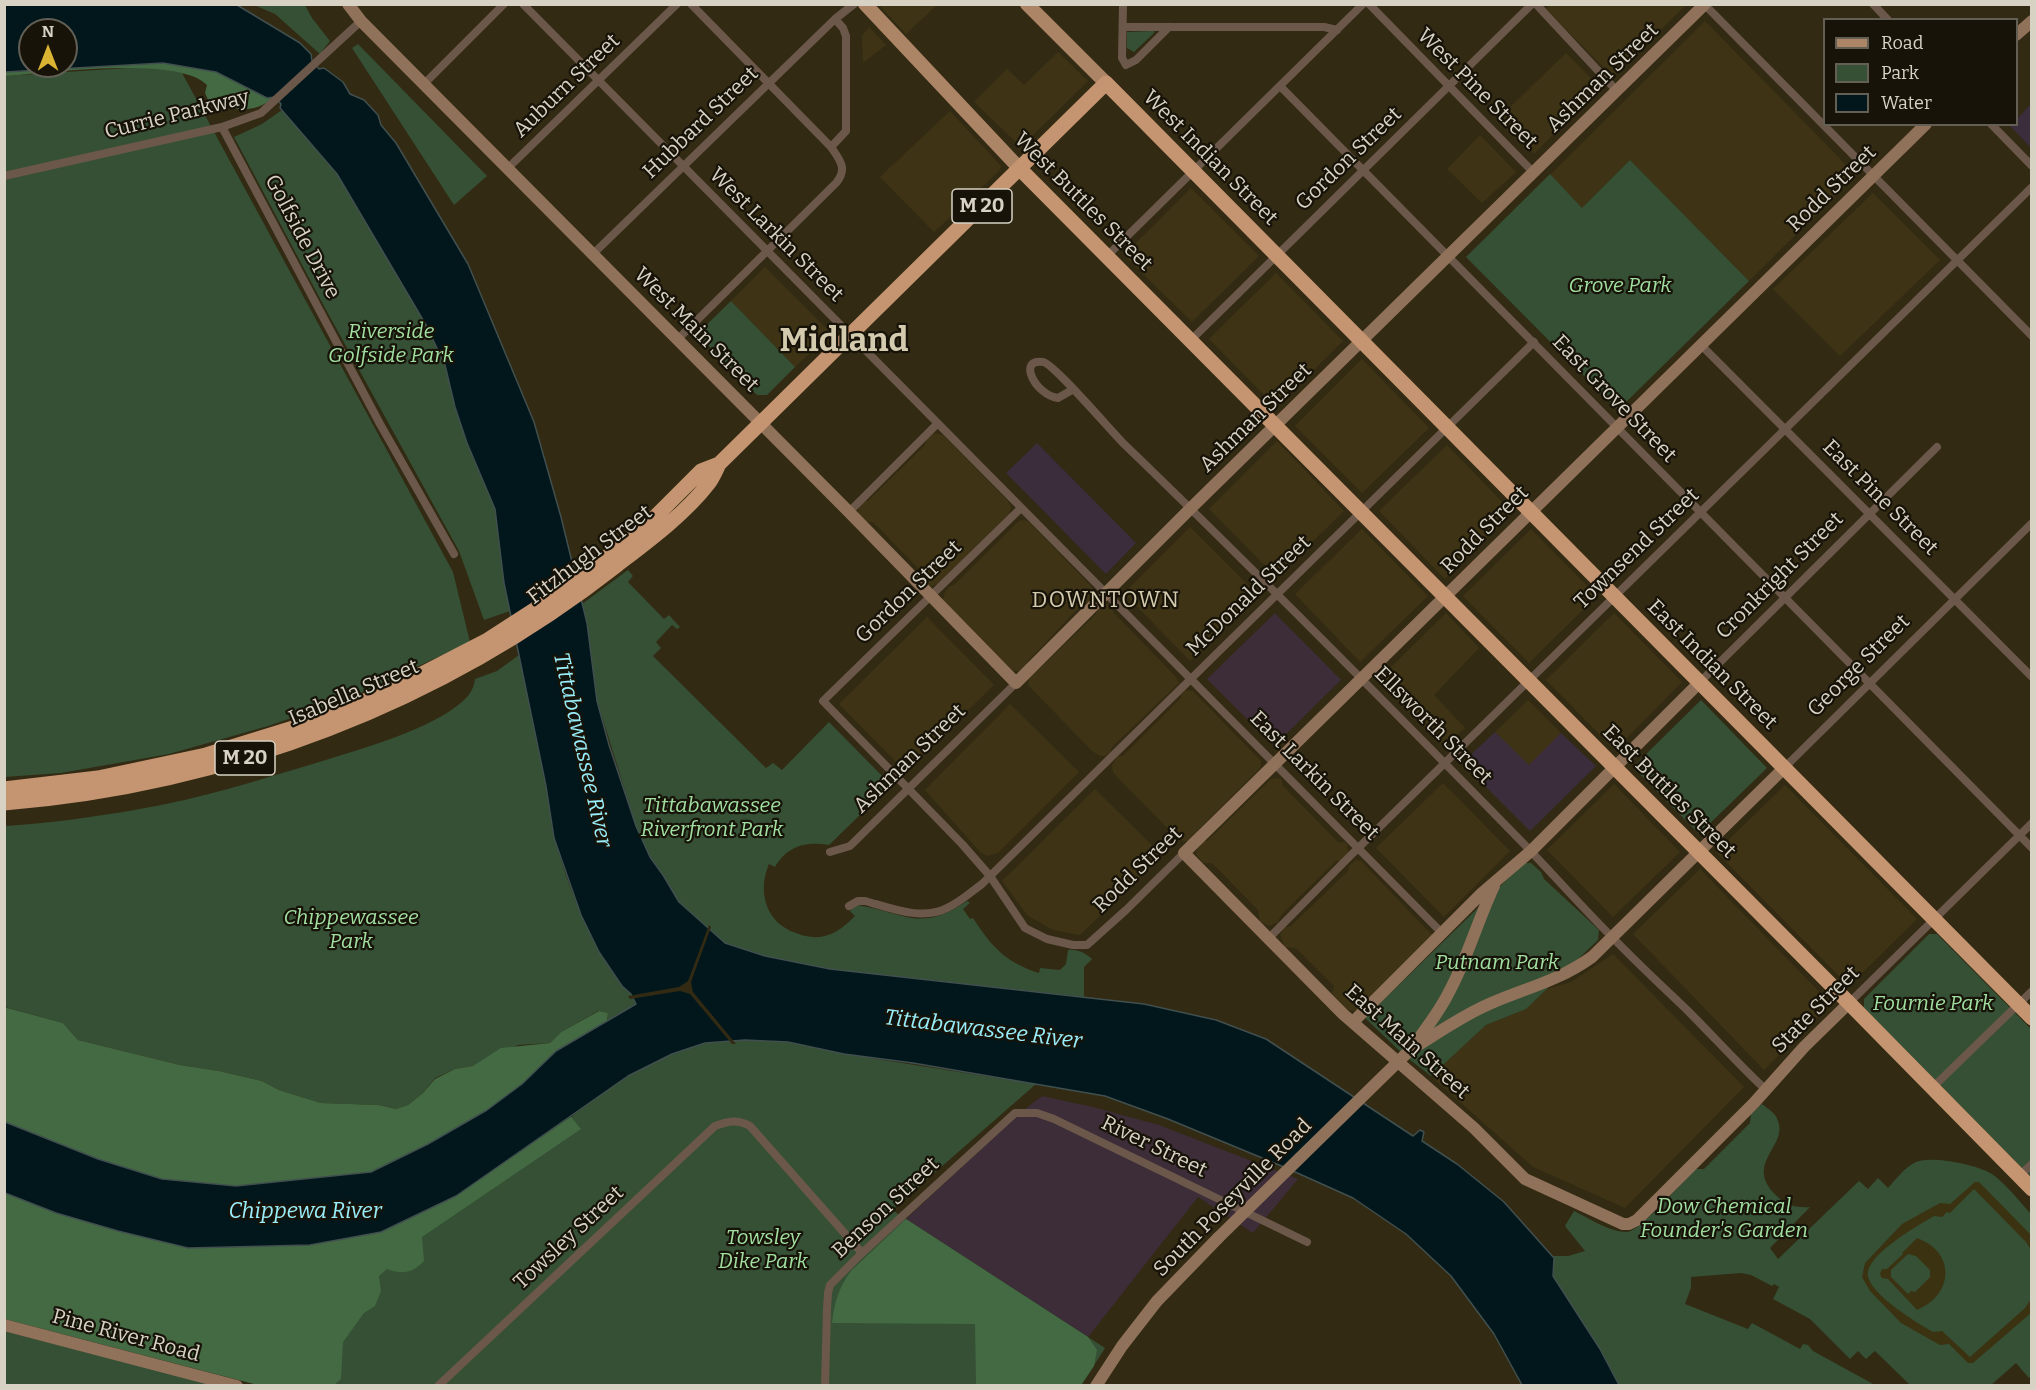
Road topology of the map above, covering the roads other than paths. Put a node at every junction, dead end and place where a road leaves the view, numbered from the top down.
1 (348, 4) edge
2 (504, 4) edge
3 (523, 4) edge
4 (677, 4) edge
5 (692, 4) edge
6 (854, 4) edge
7 (865, 4) edge
8 (1027, 4) edge
9 (1123, 4) edge
10 (1363, 4) edge
11 (1369, 4) edge
12 (1534, 4) edge
13 (1873, 4) edge
14 (1705, 5) edge
15 (1886, 18) edge
16 (835, 19) junction
17 (361, 21) junction
18 (2031, 21) edge
19 (1123, 27) junction
20 (1169, 27) junction
21 (1337, 30) junction
22 (2018, 33) edge
23 (598, 81) junction
24 (769, 83) junction
25 (1106, 83) junction
26 (424, 84) junction
27 (1280, 86) junction
28 (1449, 86) junction
29 (1617, 91) junction
30 (1823, 125) edge
31 (1824, 126) edge
32 (1924, 126) edge
33 (1993, 126) edge
34 (222, 127) junction
35 (831, 147) junction
36 (682, 166) junction
37 (2031, 166) edge
38 (508, 168) junction
39 (1020, 168) junction
40 (1364, 170) junction
41 (1193, 171) junction
42 (1534, 172) junction
43 (4, 176) edge
44 (1873, 176) junction
45 (2031, 187) edge
46 (766, 251) junction
47 (593, 254) junction
48 (1277, 255) junction
49 (1107, 256) junction
50 (1449, 256) junction
51 (1957, 260) junction
52 (850, 336) junction
53 (2031, 336) edge
54 (678, 339) junction
55 (1191, 340) junction
56 (1362, 342) junction
57 (1534, 342) junction
58 (1701, 345) junction
59 (1072, 390) junction
60 (761, 424) junction
61 (937, 424) junction
62 (1276, 425) junction
63 (1617, 427) junction
64 (1448, 428) junction
65 (1786, 428) junction
66 (1937, 447) dead end
67 (1021, 508) junction
68 (1191, 508) junction
69 (1361, 511) junction
70 (849, 512) junction
71 (1531, 512) junction
72 (1700, 512) junction
73 (1870, 514) junction
74 (2031, 523) edge
75 (454, 554) dead end
76 (1105, 593) junction
77 (1277, 594) junction
78 (1445, 596) junction
79 (1614, 596) junction
80 (930, 597) junction
81 (1785, 598) junction
82 (1954, 599) junction
83 (470, 657) junction
84 (2031, 677) edge
85 (1190, 679) junction
86 (1360, 679) junction
87 (1528, 680) junction
88 (1700, 682) junction
89 (1869, 682) junction
90 (1016, 683) junction
91 (1444, 763) junction
92 (1275, 764) junction
93 (1614, 767) junction
94 (1784, 768) junction
95 (909, 787) junction
96 (4, 789) edge
97 (4, 803) edge
98 (2031, 823) edge
99 (2019, 836) junction
100 (1358, 848) junction
101 (2031, 848) edge
102 (1531, 851) junction
103 (830, 852) dead end
104 (1699, 852) junction
105 (1184, 853) junction
106 (990, 876) junction
107 (1496, 882) junction
108 (849, 906) dead end
109 (1935, 919) junction
110 (1442, 933) junction
111 (1269, 938) junction
112 (1612, 938) junction
113 (2031, 991) edge
114 (1849, 1003) junction
115 (2018, 1004) junction
116 (2031, 1018) edge
117 (1353, 1022) junction
118 (1410, 1050) junction
119 (1932, 1088) junction
120 (1766, 1090) junction
121 (1015, 1113) joint
122 (2031, 1164) edge
123 (2019, 1176) junction
124 (2031, 1189) edge
125 (1629, 1224) joint
126 (1306, 1242) dead end
127 (861, 1253) junction
128 (4, 1325) edge
129 (237, 1386) edge
130 (438, 1386) edge
131 (825, 1386) edge
132 (1096, 1386) edge

1 - 17 street, West Main Street
2 - 26 street
3 - 23 street, West Larkin Street
4 - 23 street, Auburn Street
5 - 24 street
6 - 16 street, Hubbard Street
7 - 39 main road, West Buttles Street
8 - 25 main road, West Indian Street
9 - 19 street
10 - 21 street
11 - 28 street, West Pine Street
12 - 28 street, Gordon Street
12 - 29 street
13 - 15 street
14 - 29 street, Ashman Street
14 - 30 street
16 - 24 street, Hubbard Street
16 - 35 street
17 - 26 street, West Main Street
17 - 34 street, Currie Parkway
18 - 22 street
19 - 20 street
19 - 20 street
20 - 21 street
21 - 27 street
23 - 36 street, West Larkin Street
23 - 38 street, Auburn Street
24 - 35 street
24 - 36 street, Hubbard Street
25 - 39 highway, M 20
25 - 41 highway, West Indian Street
26 - 38 street, West Main Street
27 - 40 street, East Grove Street
27 - 41 street
28 - 40 street, Gordon Street
28 - 42 street, West Pine Street
29 - 42 street, Ashman Street
31 - 44 street
32 - 44 street, Rodd Street
33 - 37 street
34 - 43 street, Currie Parkway
34 - 75 street, Golfside Drive
35 - 46 street
36 - 46 street, West Larkin Street
36 - 47 street, Hubbard Street
38 - 47 street, West Main Street
39 - 49 highway, West Buttles Street
39 - 52 highway, M 20
40 - 48 street, Gordon Street
40 - 50 street, East Grove Street
41 - 48 highway, West Indian Street
41 - 49 street
42 - 50 street, Ashman Street
44 - 51 street
44 - 58 street, Rodd Street
45 - 51 street, Townsend Street
46 - 52 street, West Larkin Street
46 - 54 street
47 - 54 street, West Main Street
48 - 55 street, Gordon Street
48 - 56 highway, West Indian Street
49 - 55 highway, West Buttles Street
50 - 56 street, Ashman Street
50 - 57 street, East Grove Street
51 - 53 street
51 - 65 street, Townsend Street
52 - 60 highway, M 20
52 - 61 street, West Larkin Street
54 - 60 street, West Main Street
55 - 62 highway, West Buttles Street
56 - 62 street, Ashman Street
56 - 64 highway, East Indian Street
57 - 63 street, East Grove Street
57 - 64 street, McDonald Street
58 - 63 street, Rodd Street
58 - 65 street, East Pine Street
59 - 59 street, Ellsworth Street
59 - 68 street, Ellsworth Street
60 - 70 street, West Main Street
60 - 83 highway, Fitzhugh Street / M 20
61 - 67 street, West Larkin Street
61 - 70 street
62 - 68 street, Ashman Street
62 - 69 highway, East Buttles Street
63 - 71 street, Rodd Street
63 - 72 street, East Grove Street
64 - 69 street, McDonald Street
64 - 71 highway, East Indian Street
65 - 72 street, Townsend Street
65 - 73 street, East Pine Street
66 - 73 street, Cronkright Street
67 - 76 street, West Larkin Street
67 - 80 street, Gordon Street
68 - 76 street, Ashman Street
68 - 77 street, Ellsworth Street
69 - 77 street, McDonald Street
69 - 78 highway, East Buttles Street
70 - 80 street, West Main Street
71 - 78 street, Rodd Street
71 - 79 highway, East Indian Street
72 - 79 street, Townsend Street
72 - 81 street, East Grove Street
73 - 81 street, Cronkright Street
73 - 82 street, East Pine Street
74 - 82 street, George Street
76 - 85 street, East Larkin Street
76 - 90 street, Ashman Street
77 - 85 street, McDonald Street
77 - 86 street, Ellsworth Street
78 - 86 street, Rodd Street
78 - 87 highway, East Buttles Street
79 - 87 street, Townsend Street
79 - 88 highway, East Indian Street
80 - 90 street, West Main Street
80 - 95 street, Gordon Street
81 - 88 street, Cronkright Street
81 - 89 street, East Grove Street
82 - 84 street, East Pine Street
82 - 89 street, George Street
83 - 96 highway, Isabella Street / M 20
83 - 97 highway, Isabella Street / M 20
85 - 92 street, East Larkin Street
85 - 106 street, McDonald Street
86 - 91 street, Ellsworth Street
86 - 92 street, Rodd Street
87 - 91 street, Townsend Street
87 - 93 highway, East Buttles Street
88 - 93 street, Cronkright Street
88 - 94 highway, East Indian Street
89 - 94 street, George Street
89 - 99 street, East Grove Street
90 - 95 street, Ashman Street
91 - 100 street, Townsend Street
91 - 102 street, Ellsworth Street
92 - 100 street, East Larkin Street
92 - 105 street, Rodd Street
93 - 102 street, Cronkright Street
93 - 104 highway, East Buttles Street
94 - 104 street, George Street
94 - 109 highway, East Indian Street
95 - 103 street, Ashman Street
95 - 106 street
98 - 99 street, State Street
99 - 101 street, East Grove Street
99 - 109 street, State Street
100 - 110 street, East Larkin Street
100 - 111 street, Townsend Street
102 - 107 street, Cronkright Street
102 - 112 street, Ellsworth Street
104 - 112 street, George Street
104 - 114 highway, East Buttles Street
105 - 106 street, Rodd Street
105 - 111 street, East Main Street
106 - 108 street, McDonald Street
107 - 110 street
107 - 118 street
109 - 114 street, State Street
109 - 115 highway, East Indian Street
110 - 117 street
111 - 117 street, East Main Street
112 - 118 street, George Street
112 - 120 street, Ellsworth Street
113 - 115 street
114 - 119 highway, East Buttles Street
114 - 120 street, State Street
115 - 116 highway, East Indian Street
115 - 119 street
117 - 125 street, East Main Street
118 - 132 street, South Poseyville Road, bridge
119 - 123 highway, East Buttles Street
120 - 125 street, State Street
121 - 126 street, River Street
121 - 127 street, Benson Street
122 - 123 street
123 - 124 highway, East Buttles Street
127 - 130 street, Towsley Street
127 - 131 street, Benson Street
128 - 129 street, Pine River Road

